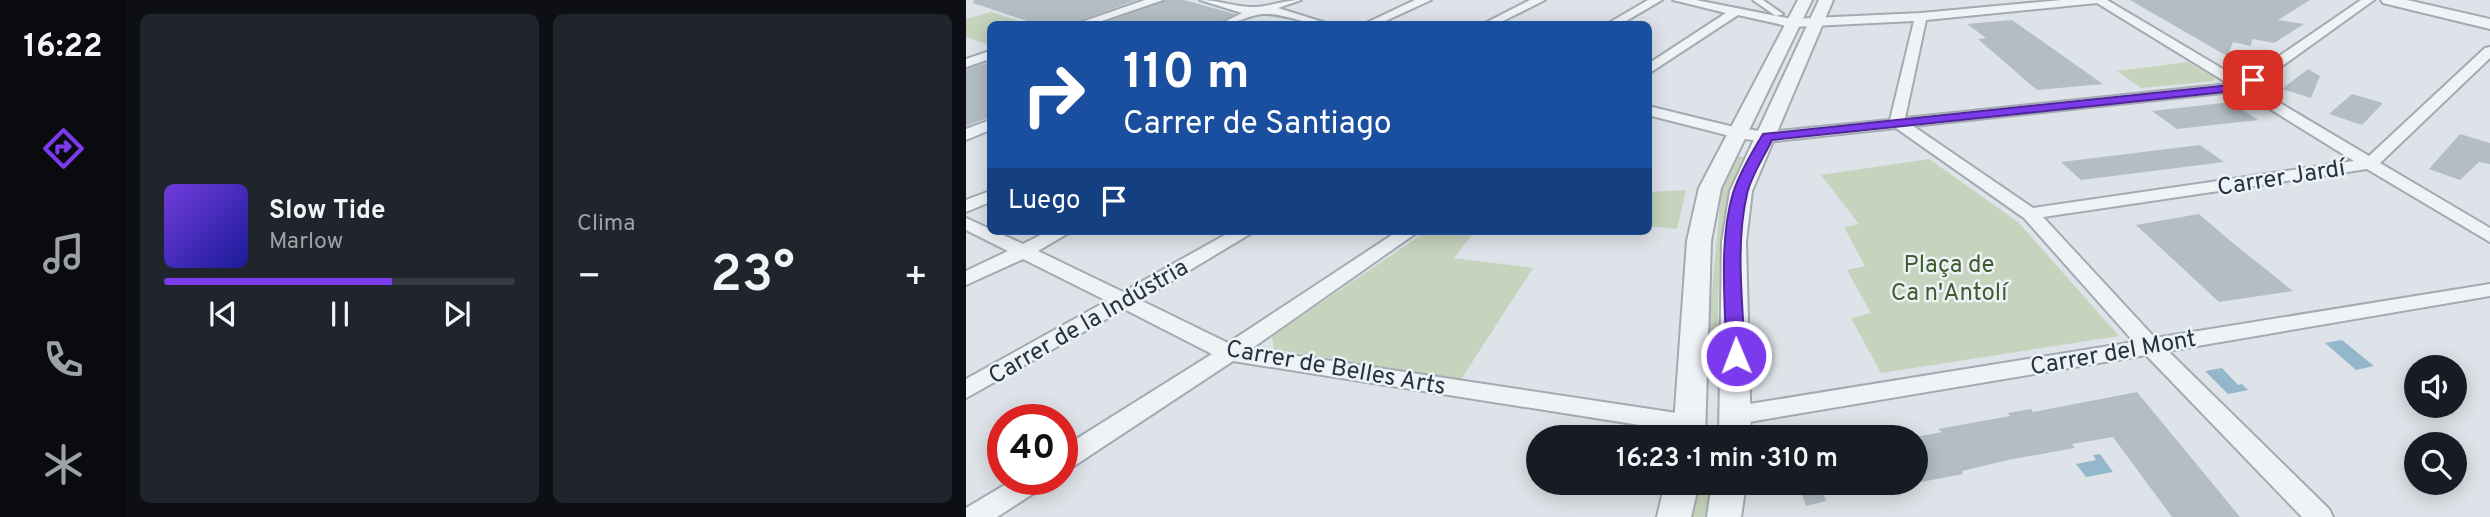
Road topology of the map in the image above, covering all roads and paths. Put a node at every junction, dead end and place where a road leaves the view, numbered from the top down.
1 (1157, 0) edge
2 (1206, 0) edge
3 (1295, 0) edge
4 (1425, 0) edge
5 (1539, 0) edge
6 (1656, 0) edge
7 (1679, 0) edge
8 (1757, 0) edge
9 (1805, 0) edge
10 (1826, 0) edge
11 (2098, 0) edge
12 (2368, 0) edge
13 (2388, 0) edge
14 (2414, 0) edge
15 (1257, 11) junction
16 (1735, 12) junction
17 (1921, 17) junction
18 (2490, 17) edge
19 (1795, 20) junction
20 (1091, 21) edge
21 (1233, 21) edge
22 (1312, 21) edge
23 (1377, 21) edge
24 (1495, 21) edge
25 (1618, 21) edge
26 (2490, 24) edge
27 (2490, 51) edge
28 (987, 56) edge
29 (966, 63) edge
30 (1652, 66) edge
31 (2243, 87) junction
32 (1652, 111) edge
33 (1897, 121) junction
34 (987, 126) edge
35 (1738, 133) junction
36 (966, 135) edge
37 (1767, 137) junction
38 (2371, 163) junction
39 (987, 197) edge
40 (966, 207) edge
41 (2030, 214) junction
42 (966, 223) edge
43 (987, 234) edge
44 (990, 235) edge
45 (1055, 235) edge
46 (1239, 235) edge
47 (1403, 235) edge
48 (2490, 236) edge
49 (1022, 251) junction
50 (966, 279) edge
51 (2490, 290) edge
52 (1121, 301) junction
53 (2150, 346) junction
54 (1229, 353) junction
55 (966, 390) edge
56 (1655, 425) edge
57 (1690, 425) edge
58 (1736, 425) edge
59 (1741, 425) edge
60 (1078, 451) edge
61 (1009, 495) edge
62 (1679, 495) edge
63 (1727, 495) edge
64 (975, 517) edge
65 (1674, 517) edge
66 (1724, 517) edge
67 (2319, 517) edge

1 - 20 street
2 - 15 street
3 - 15 street
4 - 23 street
5 - 24 street
6 - 25 street
7 - 16 street
8 - 19 street
9 - 19 street
10 - 19 street
11 - 17 street
11 - 31 street
12 - 31 street
13 - 26 street
14 - 18 street
15 - 21 street
15 - 22 street
16 - 19 street
16 - 30 street
17 - 19 street
17 - 33 street
19 - 35 street
19 - 37 street
27 - 38 street, Carrer Jardí
28 - 29 street
31 - 33 street
31 - 38 street
32 - 35 street
33 - 37 street
33 - 41 street
34 - 36 street
35 - 37 street
35 - 57 street
37 - 58 street
38 - 41 street, Carrer Jardí
38 - 48 street
39 - 40 street
41 - 53 street
42 - 43 street, Carrer de Belles Arts
44 - 49 street, Carrer de Belles Arts
45 - 49 street
46 - 52 street, Carrer de la Indústria
47 - 54 street
49 - 50 street
49 - 52 street, Carrer de Belles Arts
51 - 53 street, Carrer del Mont
52 - 54 street, Carrer de Belles Arts
52 - 55 street, Carrer de la Indústria
53 - 59 street, Carrer del Mont
53 - 67 street
54 - 56 street, Carrer de Belles Arts
54 - 60 street
61 - 64 street
62 - 65 street
63 - 66 street

